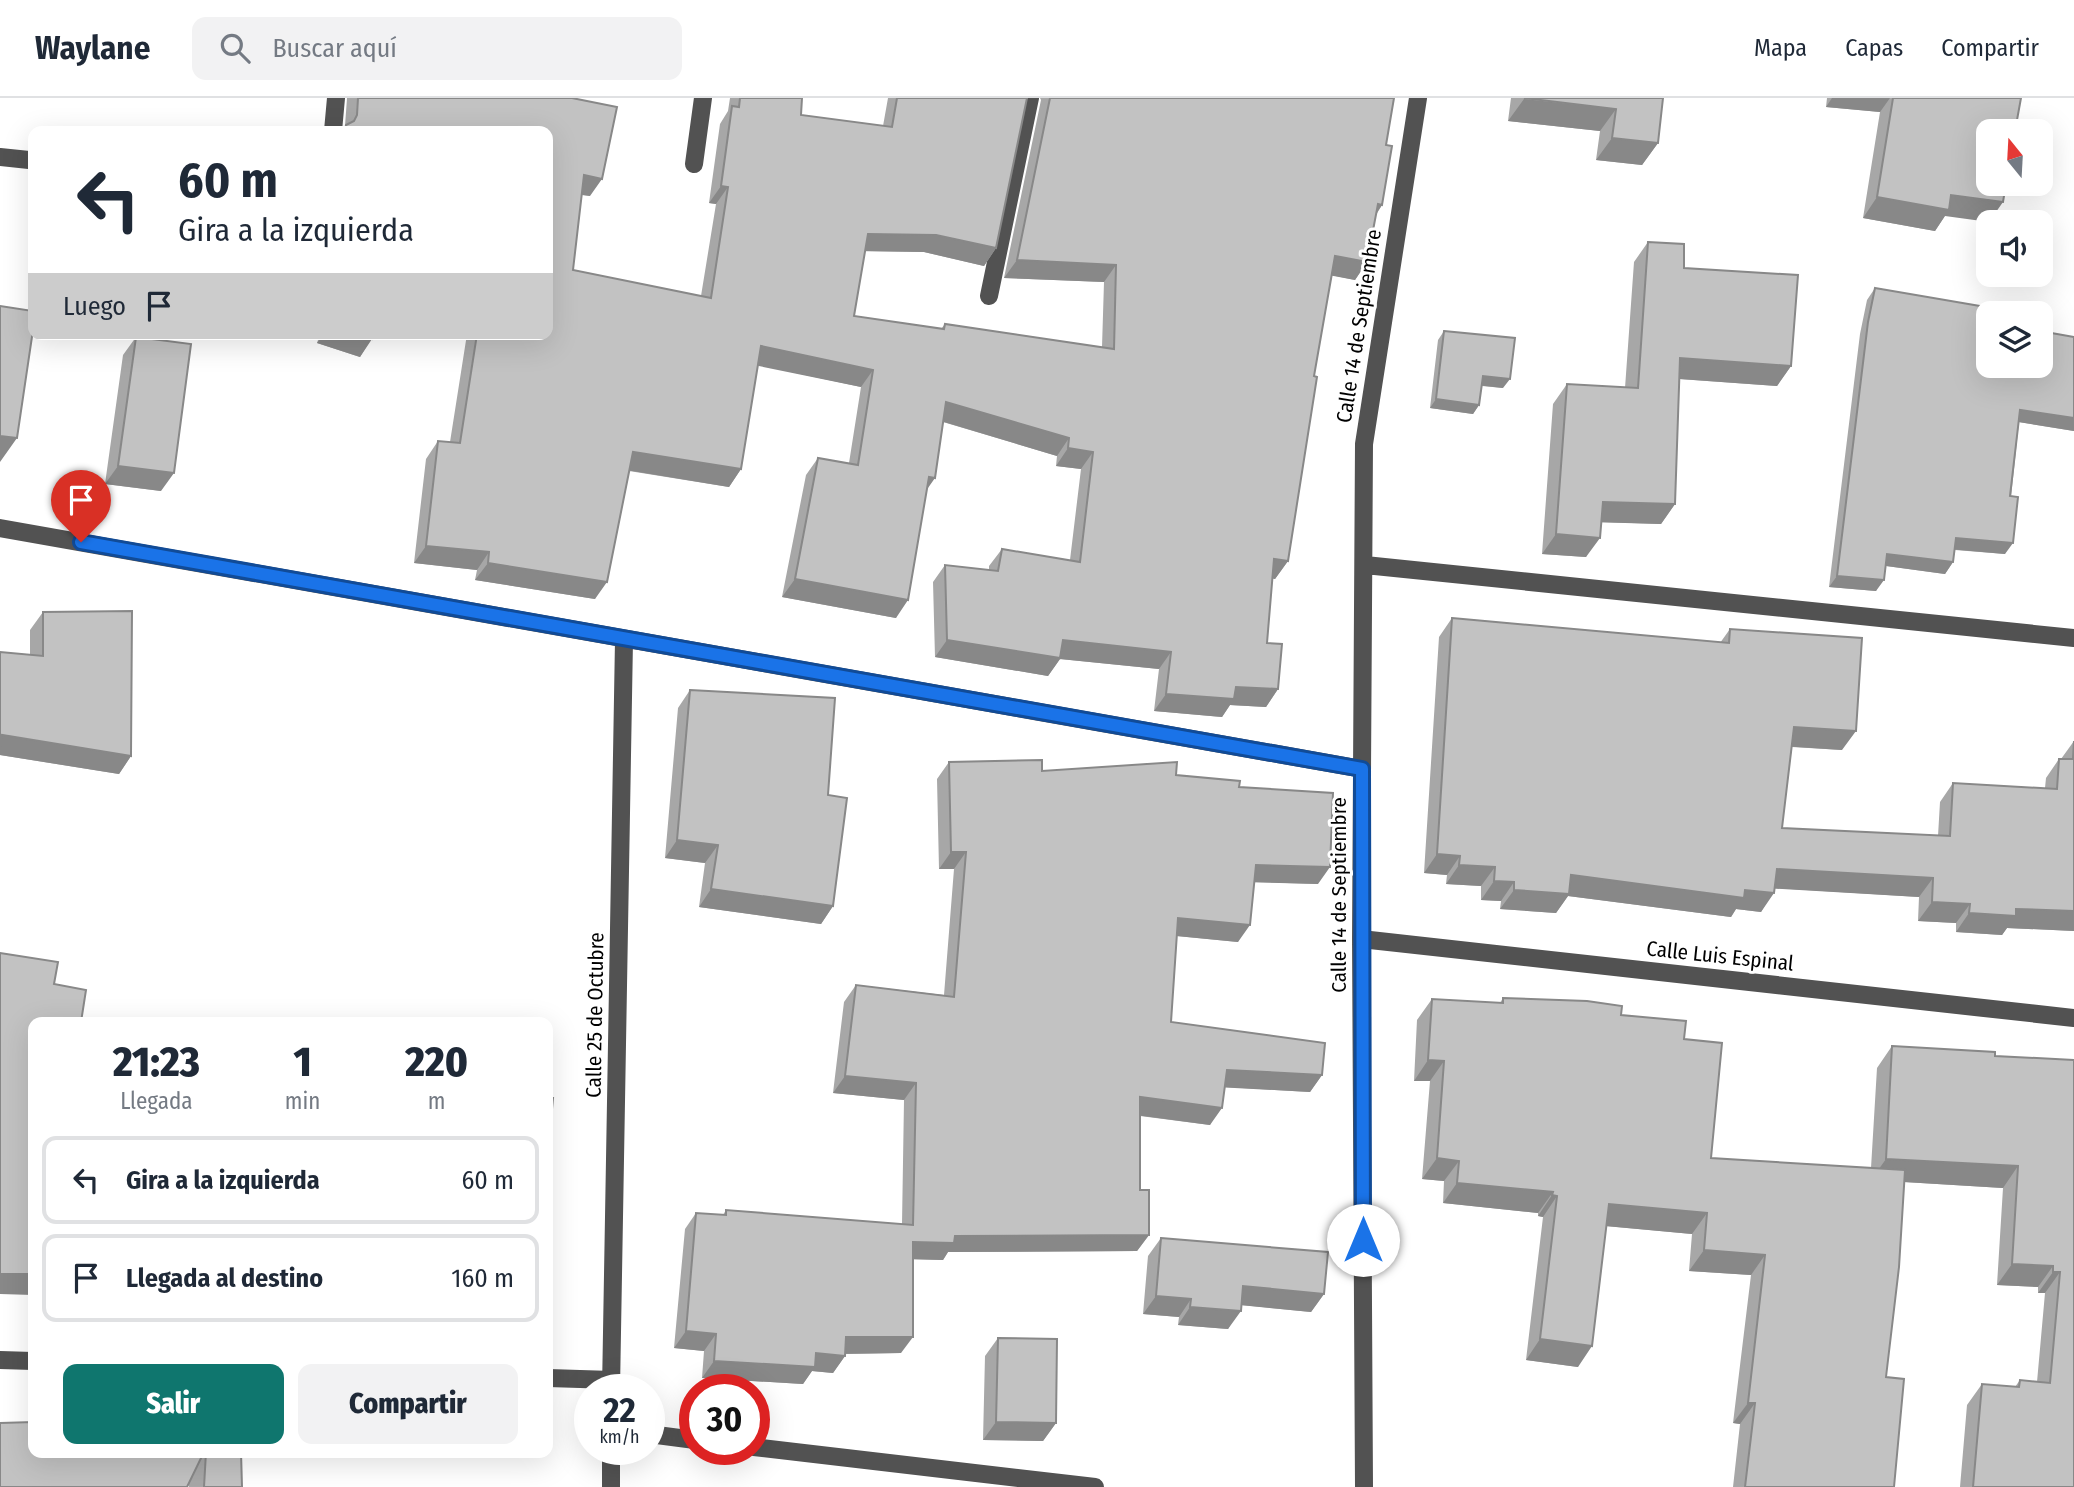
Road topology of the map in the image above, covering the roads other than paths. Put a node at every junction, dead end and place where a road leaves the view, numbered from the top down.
1 (336, 98) edge
2 (703, 98) edge
3 (1030, 98) edge
4 (1418, 98) edge
5 (333, 126) edge
6 (0, 157) edge
7 (28, 160) edge
8 (694, 164) dead end
9 (989, 296) dead end
10 (0, 528) edge
11 (1365, 565) junction
12 (2074, 638) edge
13 (624, 640) junction
14 (1362, 769) junction
15 (1361, 939) junction
16 (2074, 1017) edge
17 (0, 1360) edge
18 (28, 1361) edge
19 (611, 1374) edge
20 (553, 1379) edge
21 (574, 1381) edge
22 (770, 1449) edge
23 (611, 1465) edge
24 (611, 1487) edge
25 (1095, 1487) edge
26 (1364, 1487) edge

1 - 5 street
2 - 8 street
3 - 9 street
4 - 11 street, Calle 14 de Septiembre
6 - 7 street
10 - 13 street
11 - 12 street
11 - 14 street, Calle 14 de Septiembre
13 - 14 street
13 - 19 street, Calle 25 de Octubre
14 - 15 street, Calle 14 de Septiembre
15 - 16 street, Calle Luis Espinal
15 - 26 street, Calle 14 de Septiembre
17 - 18 street
20 - 21 street
22 - 25 street
23 - 24 street

